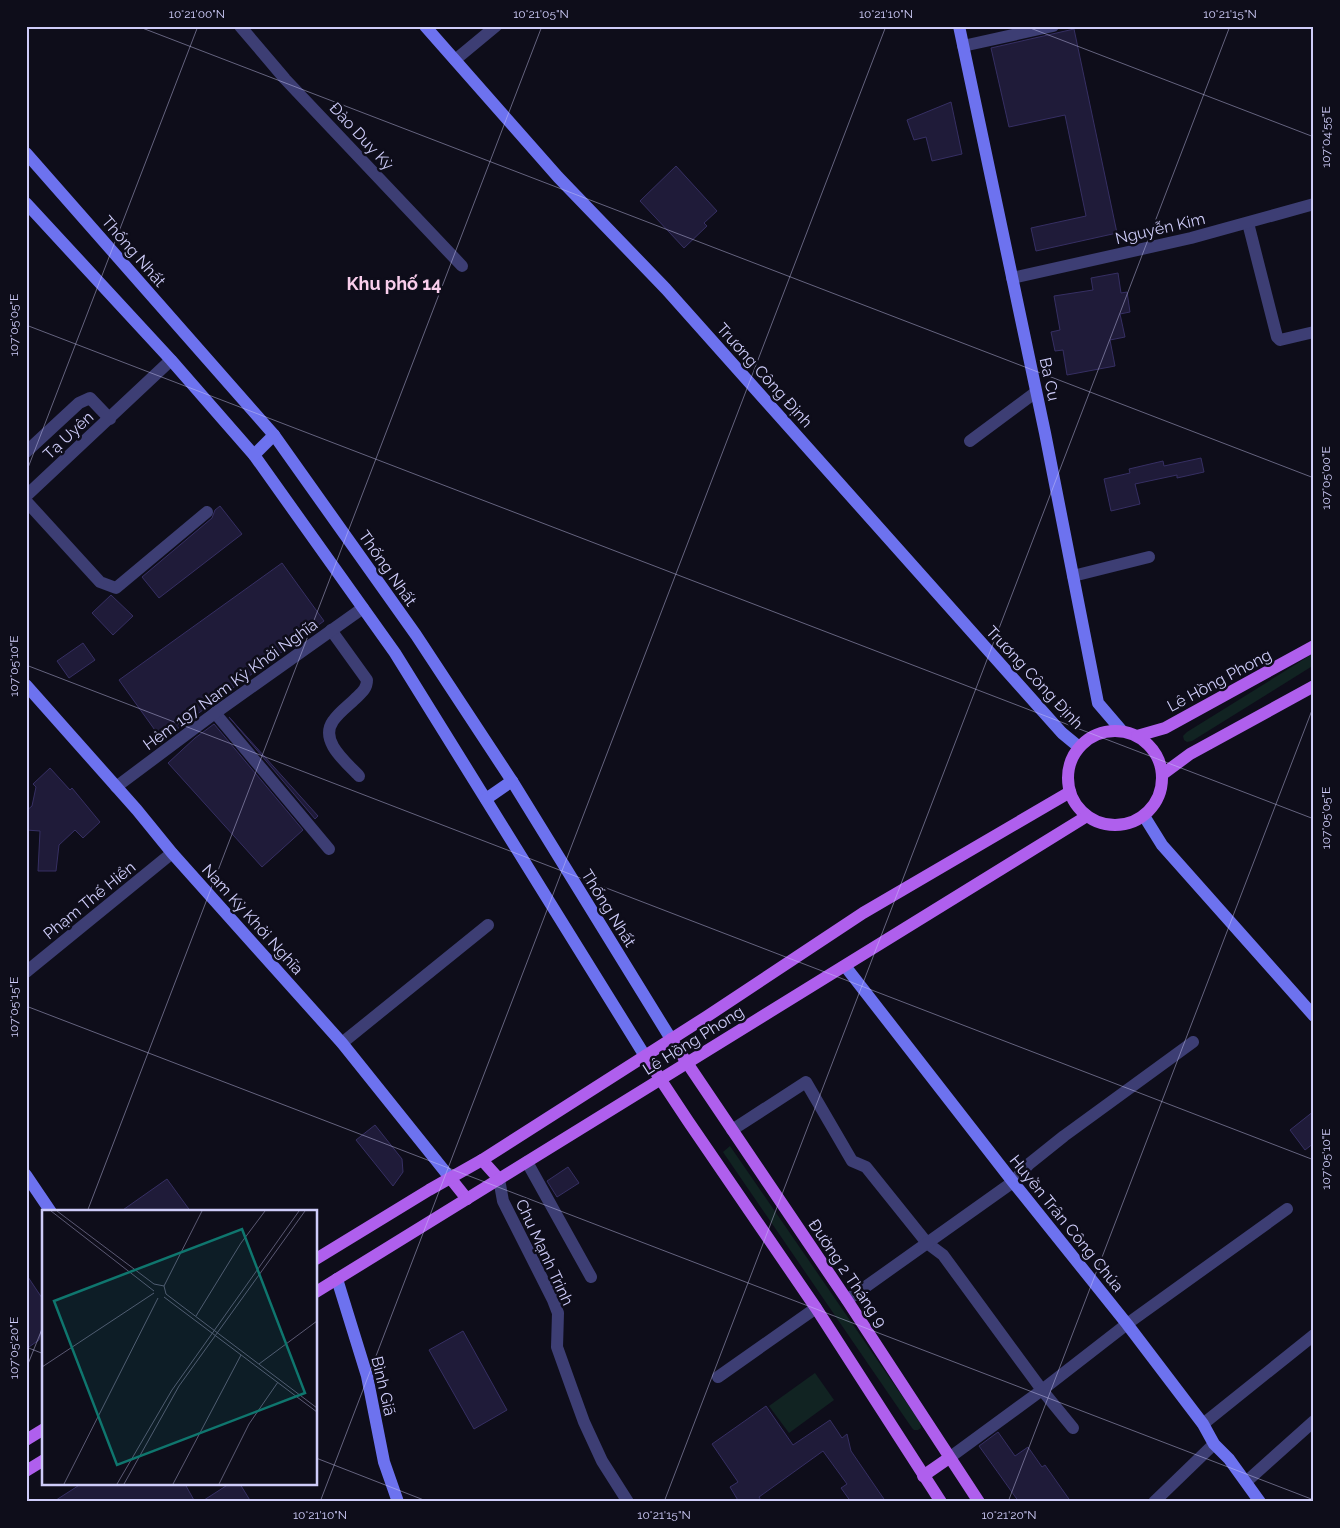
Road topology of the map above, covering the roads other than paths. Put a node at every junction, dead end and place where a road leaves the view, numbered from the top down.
1 (240, 26) edge
2 (425, 26) edge
3 (496, 26) edge
4 (959, 26) edge
5 (1053, 26) edge
6 (963, 46) junction
7 (455, 60) junction
8 (26, 153) edge
9 (26, 203) edge
10 (1314, 204) edge
11 (1248, 223) junction
12 (462, 266) dead end
13 (1012, 278) junction
14 (1314, 332) edge
15 (171, 360) junction
16 (1036, 392) junction
17 (110, 419) junction
18 (274, 435) junction
19 (970, 441) dead end
20 (26, 452) edge
21 (254, 455) junction
22 (26, 496) edge
23 (26, 501) edge
24 (207, 512) dead end
25 (1149, 557) dead end
26 (1073, 576) junction
27 (363, 608) junction
28 (331, 630) junction
29 (1314, 646) edge
30 (26, 685) edge
31 (1314, 686) edge
32 (215, 713) junction
33 (1122, 731) junction
34 (1137, 736) junction
35 (1079, 747) junction
36 (1163, 774) junction
37 (359, 776) dead end
38 (512, 781) junction
39 (116, 787) junction
40 (1070, 792) junction
41 (486, 800) junction
42 (1087, 816) junction
43 (1144, 816) junction
44 (329, 850) dead end
45 (172, 853) junction
46 (488, 925) dead end
47 (845, 966) junction
48 (26, 972) edge
49 (1314, 1016) edge
50 (671, 1040) junction
51 (1193, 1042) dead end
52 (342, 1043) junction
53 (646, 1056) junction
54 (686, 1063) junction
55 (661, 1079) junction
56 (732, 1130) junction
57 (482, 1160) junction
58 (527, 1162) junction
59 (26, 1175) edge
60 (450, 1179) junction
61 (499, 1179) junction
62 (1013, 1182) junction
63 (467, 1199) junction
64 (1288, 1209) dead end
65 (50, 1210) edge
66 (927, 1243) junction
67 (318, 1258) edge
68 (591, 1277) dead end
69 (337, 1279) junction
70 (318, 1291) edge
71 (847, 1300) junction
72 (816, 1308) junction
73 (1127, 1324) junction
74 (1314, 1335) edge
75 (718, 1377) dead end
76 (1042, 1390) junction
77 (1314, 1421) edge
78 (1203, 1424) junction
79 (1073, 1428) dead end
80 (42, 1430) edge
81 (26, 1440) edge
82 (1214, 1444) junction
83 (949, 1458) junction
84 (42, 1461) edge
85 (26, 1471) edge
86 (924, 1476) junction
87 (1247, 1481) junction
88 (398, 1502) edge
89 (628, 1502) edge
90 (941, 1502) edge
91 (980, 1502) edge
92 (1154, 1502) edge
93 (1260, 1502) edge

1 - 12 street, Đào Duy Kỳ
2 - 7 main road, Trương Công Định
3 - 7 street
4 - 6 main road, Ba Cu
5 - 6 street
6 - 13 main road, Ba Cu
7 - 35 main road, Trương Công Định
8 - 18 main road, Thống Nhất
9 - 15 main road
10 - 11 street, Nguyễn Kim
11 - 13 street, Nguyễn Kim
11 - 14 street
13 - 16 main road, Ba Cu
15 - 17 street, Tạ Uyên
15 - 21 main road
16 - 19 street
16 - 26 main road, Ba Cu
17 - 20 street, Tạ Uyên
17 - 22 street, Tạ Uyên
18 - 21 main road
18 - 38 main road, Thống Nhất
21 - 27 main road
23 - 24 street
25 - 26 street
26 - 33 main road, Ba Cu
27 - 28 street, Hẻm 197 Nam Kỳ Khởi Nghĩa
27 - 41 main road
28 - 32 street, Hẻm 197 Nam Kỳ Khởi Nghĩa
28 - 37 street
29 - 34 main road, Lê Hồng Phong
30 - 39 main road, Nam Kỳ Khởi Nghĩa
31 - 36 main road
32 - 39 street, Hẻm 197 Nam Kỳ Khởi Nghĩa
32 - 44 street
33 - 34 main road
33 - 35 main road
34 - 36 main road
35 - 40 main road
36 - 43 main road
38 - 41 main road
38 - 50 main road, Thống Nhất
39 - 45 main road, Nam Kỳ Khởi Nghĩa
40 - 42 main road
40 - 50 main road, Lê Hồng Phong
41 - 53 main road
42 - 43 main road
42 - 47 main road, Lê Hồng Phong
43 - 49 main road
45 - 48 street, Phạm Thế Hiển
45 - 52 main road, Nam Kỳ Khởi Nghĩa
46 - 52 street
47 - 54 main road, Lê Hồng Phong
47 - 62 main road, Huyền Trân Công Chúa
50 - 53 main road, Lê Hồng Phong
50 - 54 main road, Đường 2 Tháng 9
51 - 62 street
52 - 60 main road, Nam Kỳ Khởi Nghĩa
53 - 55 main road
53 - 57 main road, Lê Hồng Phong
54 - 55 main road, Lê Hồng Phong
54 - 56 main road, Đường 2 Tháng 9
55 - 58 main road, Lê Hồng Phong
55 - 72 main road
56 - 66 street
56 - 71 main road, Đường 2 Tháng 9
57 - 60 main road, Lê Hồng Phong
57 - 61 main road
58 - 61 main road, Lê Hồng Phong
58 - 68 street
59 - 65 main road
60 - 63 main road
60 - 67 main road, Lê Hồng Phong
61 - 63 main road, Lê Hồng Phong
61 - 89 street, Chu Mạnh Trinh
62 - 66 street
62 - 73 main road, Huyền Trân Công Chúa
63 - 69 main road, Lê Hồng Phong
64 - 73 street
66 - 71 street
66 - 76 street
69 - 70 main road, Lê Hồng Phong
69 - 88 main road, Bình Giã
71 - 83 main road, Đường 2 Tháng 9
72 - 75 street
72 - 86 main road
73 - 76 street
73 - 78 main road, Huyền Trân Công Chúa
74 - 78 street
76 - 79 street
76 - 83 street
77 - 87 street
78 - 82 main road, Huyền Trân Công Chúa
80 - 81 main road
82 - 87 main road, Huyền Trân Công Chúa
82 - 92 street
83 - 86 main road
83 - 91 main road, Đường 2 Tháng 9
84 - 85 main road
86 - 90 main road
87 - 93 main road, Huyền Trân Công Chúa

